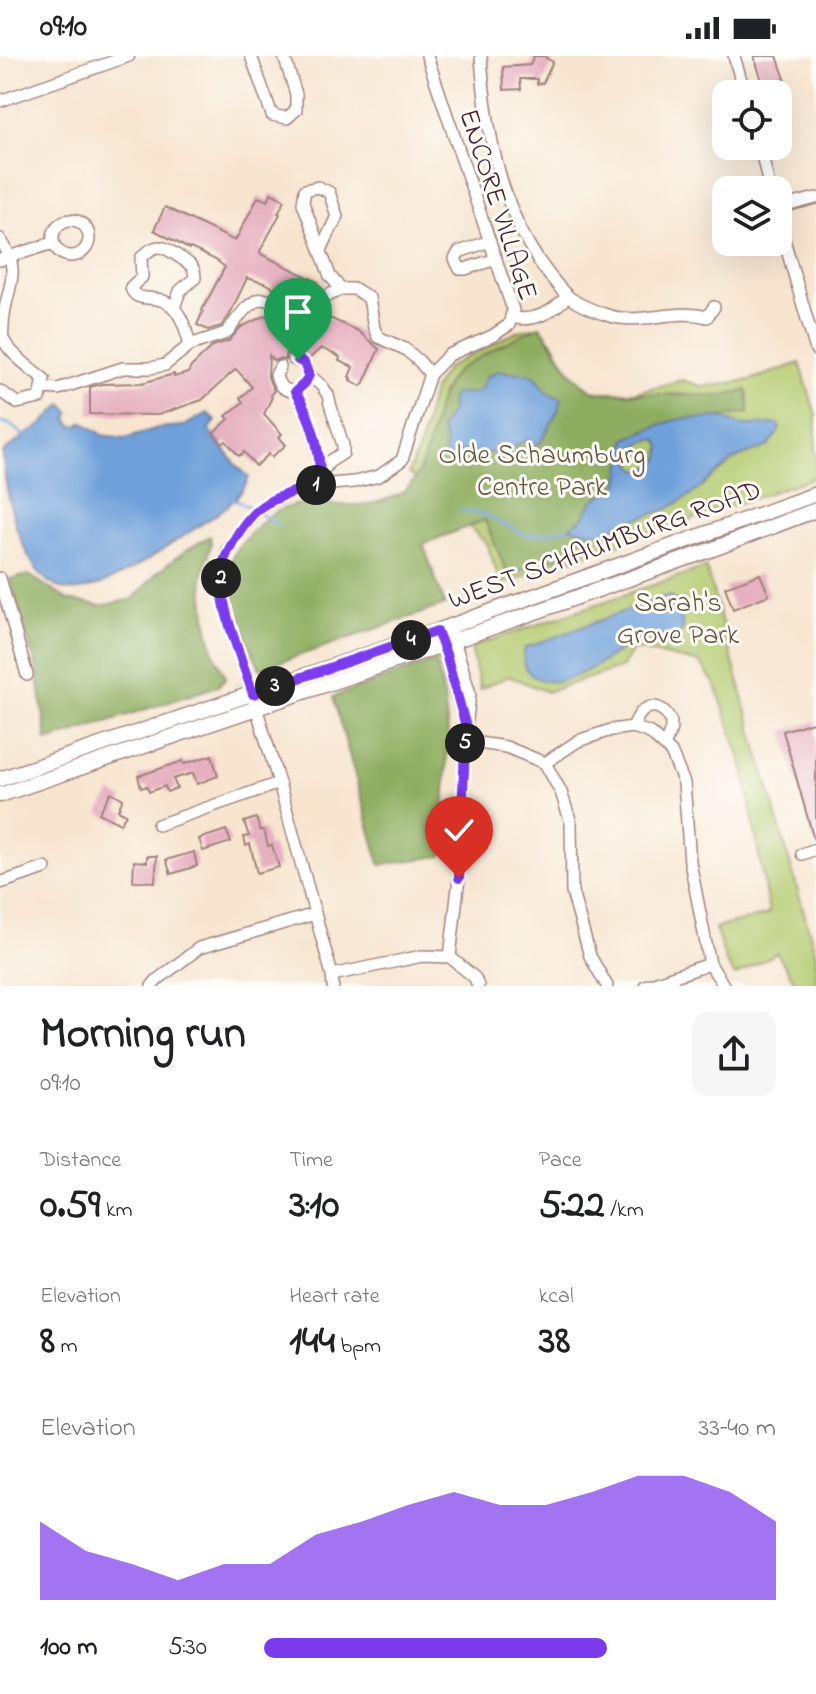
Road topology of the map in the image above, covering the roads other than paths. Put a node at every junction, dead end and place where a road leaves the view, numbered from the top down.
1 (129, 56) edge
2 (251, 56) edge
3 (284, 56) edge
4 (427, 56) edge
5 (481, 56) edge
6 (734, 56) edge
7 (741, 80) edge
8 (0, 101) edge
9 (816, 198) edge
10 (792, 204) edge
11 (0, 239) edge
12 (490, 241) junction
13 (53, 243) dead end
14 (321, 250) junction
15 (789, 256) edge
16 (5, 258) edge
17 (496, 259) junction
18 (341, 289) junction
19 (568, 296) junction
20 (174, 308) junction
21 (710, 312) dead end
22 (511, 317) junction
23 (190, 345) junction
24 (816, 350) edge
25 (293, 359) dead end
26 (280, 367) dead end
27 (430, 374) junction
28 (309, 375) junction
29 (42, 388) junction
30 (0, 391) edge
31 (295, 392) junction
32 (320, 480) junction
33 (816, 494) edge
34 (816, 510) edge
35 (0, 578) edge
36 (446, 636) junction
37 (27, 675) dead end
38 (254, 701) junction
39 (633, 727) junction
40 (465, 741) junction
41 (664, 745) junction
42 (545, 763) junction
43 (0, 779) edge
44 (279, 783) junction
45 (0, 795) edge
46 (158, 825) dead end
47 (816, 849) edge
48 (802, 854) dead end
49 (45, 868) dead end
50 (0, 883) edge
51 (315, 914) junction
52 (450, 957) junction
53 (710, 964) junction
54 (332, 981) edge
55 (152, 986) edge
56 (478, 986) edge
57 (607, 986) edge
58 (645, 986) edge
59 (724, 986) edge

1 - 8 street
2 - 3 street
4 - 12 street, ENCORE VILLAGE
5 - 19 street
6 - 7 street
9 - 10 street
11 - 16 street
12 - 17 street, ENCORE VILLAGE
12 - 17 street
13 - 16 street
14 - 14 street
14 - 18 street
15 - 24 street
16 - 29 street
17 - 22 street, ENCORE VILLAGE
18 - 23 street
18 - 27 street
19 - 21 street
19 - 22 street
20 - 20 street
20 - 23 street
22 - 27 street, ENCORE VILLAGE
23 - 29 street
25 - 28 street
26 - 31 street
27 - 32 street
28 - 31 street
28 - 32 street
29 - 30 street
31 - 32 street
32 - 38 street
33 - 36 main road, WEST SCHAUMBURG ROAD
34 - 36 main road, WEST SCHAUMBURG ROAD
35 - 37 street
36 - 38 main road, WEST SCHAUMBURG ROAD
36 - 40 street
38 - 43 main road, WEST SCHAUMBURG ROAD
38 - 44 street
38 - 45 main road, WEST SCHAUMBURG ROAD
39 - 41 street
39 - 41 street
39 - 42 street
40 - 42 street
40 - 52 street
41 - 53 street
42 - 57 street
44 - 46 street
44 - 51 street
47 - 48 street
49 - 50 street
51 - 54 street
51 - 55 street
52 - 54 street
52 - 56 street
53 - 58 street
53 - 59 street

